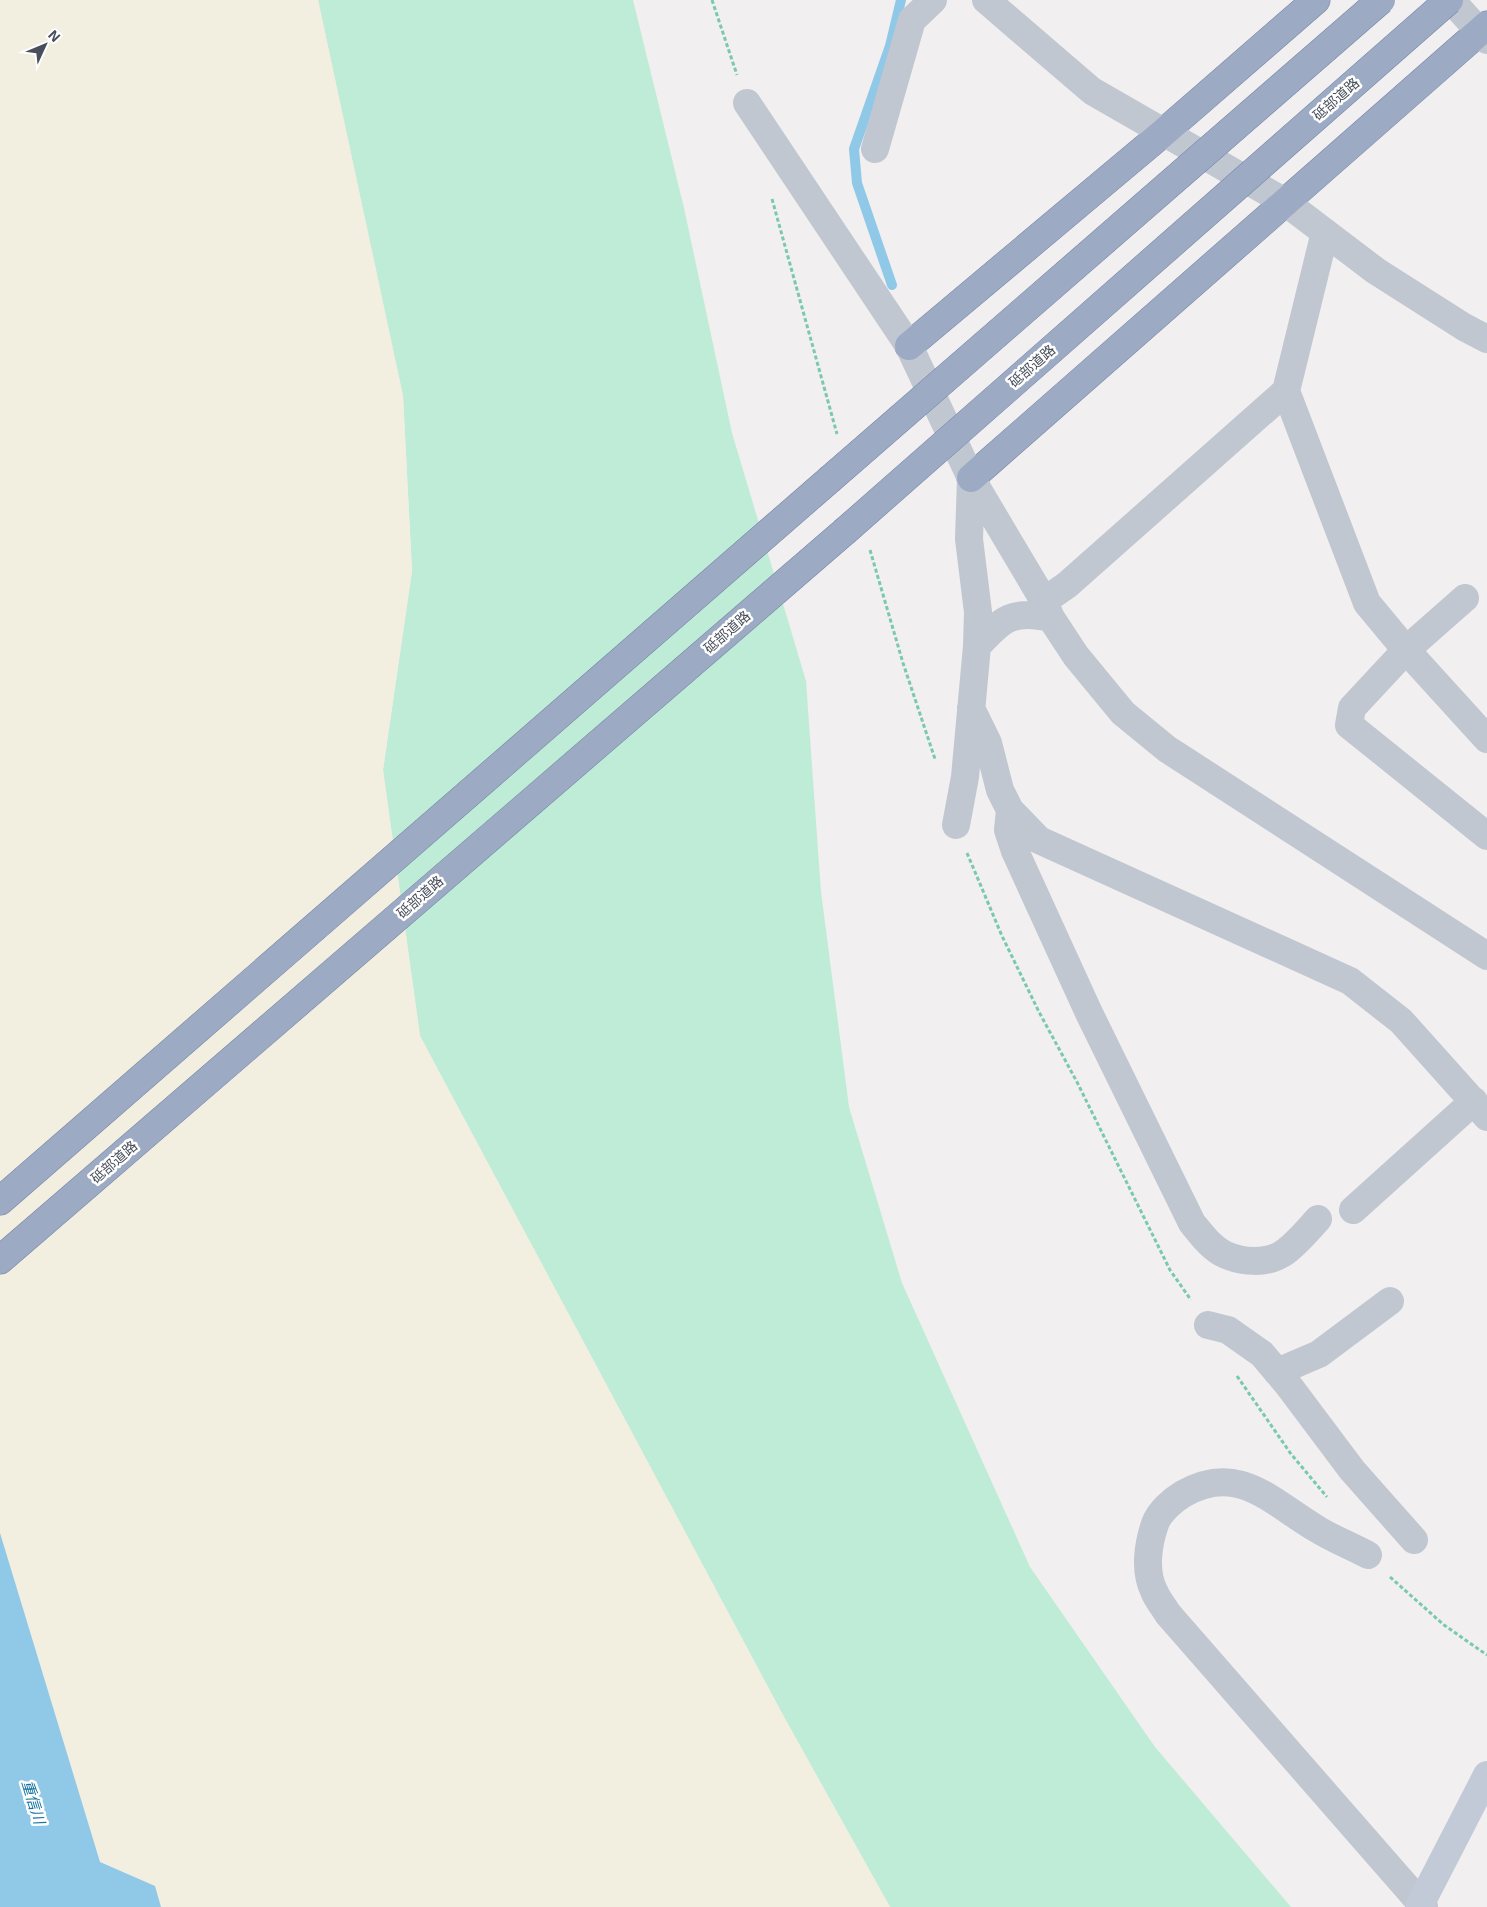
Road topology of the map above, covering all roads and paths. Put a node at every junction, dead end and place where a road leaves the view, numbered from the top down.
1 (933, 0) edge
2 (986, 0) edge
3 (1316, 0) edge
4 (1380, 0) edge
5 (1450, 0) edge
6 (1484, 32) edge
7 (747, 104) dead end
8 (1164, 133) junction
9 (875, 150) dead end
10 (1285, 202) junction
11 (1325, 232) junction
12 (1487, 339) edge
13 (909, 346) junction
14 (1286, 390) junction
15 (971, 478) junction
16 (1465, 598) dead end
17 (1048, 610) junction
18 (977, 646) junction
19 (1406, 650) junction
20 (970, 706) junction
21 (1487, 738) edge
22 (1010, 810) junction
23 (956, 825) dead end
24 (1487, 836) edge
25 (1487, 956) edge
26 (1480, 1109) edge
27 (0, 1201) edge
28 (1353, 1210) dead end
29 (1318, 1219) dead end
30 (0, 1260) edge
31 (1390, 1301) dead end
32 (1208, 1324) dead end
33 (1277, 1372) junction
34 (1414, 1540) dead end
35 (1368, 1555) dead end
36 (1487, 1774) edge
37 (1419, 1907) edge
38 (1424, 1907) edge

1 - 9 street
2 - 8 street
3 - 8 highway
4 - 27 highway, bridge
5 - 6 street
5 - 30 highway, 砥部道路, bridge
6 - 10 highway
7 - 13 street
8 - 10 street
8 - 13 highway
10 - 11 street
10 - 15 highway
11 - 12 street
11 - 14 street
13 - 15 street
14 - 17 street
14 - 19 street
15 - 17 street
15 - 18 street
16 - 19 street
17 - 18 street
17 - 25 street
18 - 20 street
19 - 21 street
19 - 24 street
20 - 22 street
20 - 23 street
22 - 26 street
22 - 29 street
26 - 28 street
31 - 33 street
32 - 33 street
33 - 34 street
35 - 38 street
36 - 37 main road, bridge

